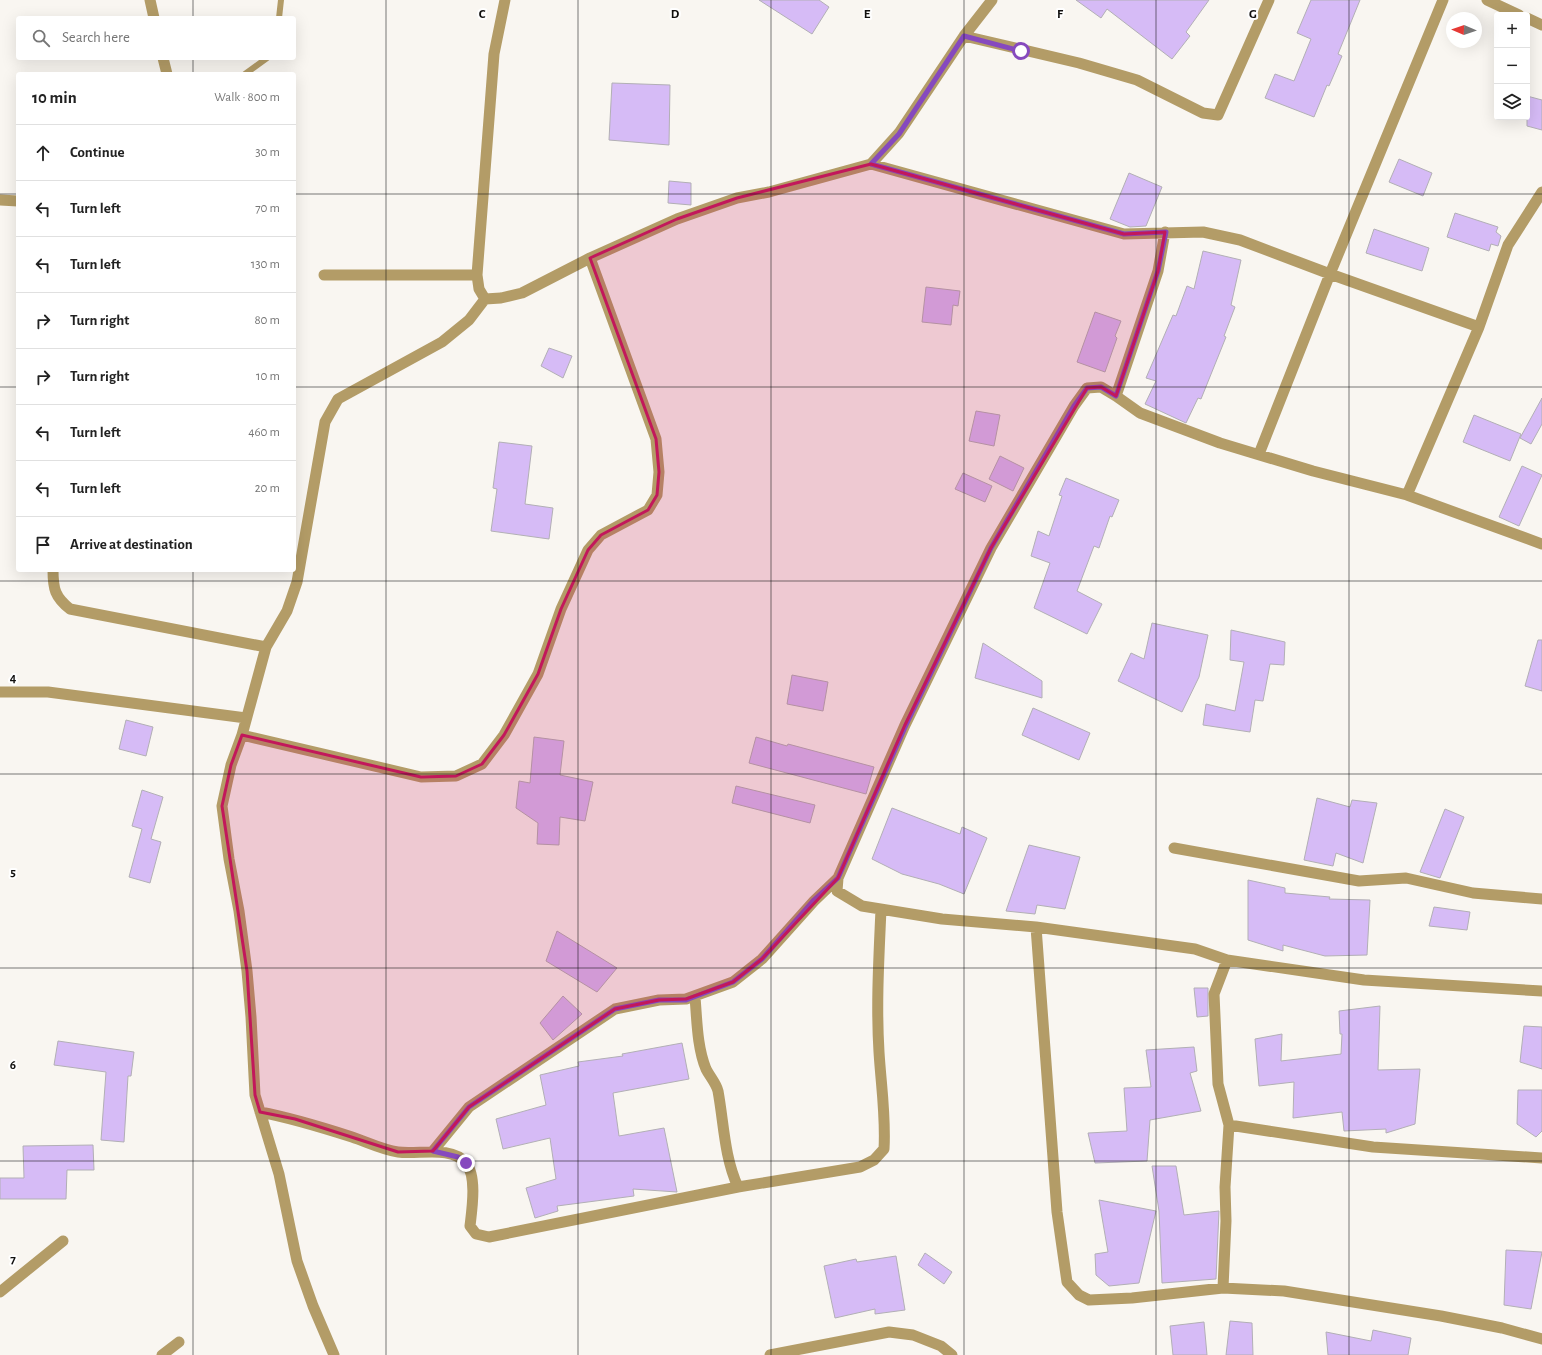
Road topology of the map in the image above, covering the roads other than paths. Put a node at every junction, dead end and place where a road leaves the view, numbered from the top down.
1 (150, 0) edge
2 (280, 0) edge
3 (505, 0) edge
4 (992, 0) edge
5 (1269, 0) edge
6 (1444, 0) edge
7 (1487, 0) edge
8 (1513, 12) edge
9 (154, 16) edge
10 (280, 16) edge
11 (1530, 19) edge
12 (1542, 25) edge
13 (964, 36) junction
14 (164, 60) edge
15 (264, 60) edge
16 (166, 72) edge
17 (248, 72) edge
18 (871, 164) junction
19 (1542, 192) edge
20 (0, 200) edge
21 (16, 201) edge
22 (1166, 232) junction
23 (590, 258) junction
24 (1330, 274) junction
25 (324, 275) dead end
26 (478, 276) junction
27 (485, 299) junction
28 (1479, 327) junction
29 (1116, 396) junction
30 (1259, 454) junction
31 (1407, 495) junction
32 (1542, 544) edge
33 (53, 572) edge
34 (266, 647) junction
35 (0, 692) edge
36 (246, 718) junction
37 (242, 735) junction
38 (1174, 848) dead end
39 (838, 878) junction
40 (1542, 888) edge
41 (1541, 899) edge
42 (881, 909) junction
43 (1036, 927) junction
44 (1227, 960) junction
45 (1542, 991) edge
46 (695, 996) junction
47 (260, 1112) junction
48 (1229, 1125) junction
49 (433, 1151) junction
50 (1542, 1158) edge
51 (738, 1187) junction
52 (63, 1241) dead end
53 (1223, 1288) junction
54 (0, 1292) edge
55 (1542, 1339) edge
56 (179, 1342) dead end
57 (162, 1355) edge
58 (334, 1355) edge
59 (770, 1355) edge
60 (952, 1355) edge

1 - 9 street
2 - 10 lane
3 - 26 street
4 - 13 street
5 - 13 street
6 - 24 street
7 - 8 street
11 - 12 street
13 - 18 street
14 - 16 street
15 - 17 lane
18 - 22 street
18 - 23 street
19 - 28 street
20 - 21 street
22 - 24 street
22 - 29 street
23 - 27 street
23 - 37 street
24 - 28 street
24 - 30 street
25 - 26 street
26 - 27 street
27 - 34 street
28 - 31 street
29 - 30 street
29 - 39 street
30 - 31 street
31 - 32 street
33 - 34 street
34 - 36 street
35 - 36 street
36 - 37 street
37 - 47 street
38 - 41 street
39 - 42 street
39 - 46 street
40 - 41 street
42 - 43 street
42 - 51 street
43 - 44 street
43 - 53 street
44 - 45 street
44 - 48 street
46 - 49 street
46 - 51 street
47 - 49 street
47 - 58 street
48 - 50 street
48 - 53 street
49 - 51 street
52 - 54 street
53 - 55 street
56 - 57 street
59 - 60 street

